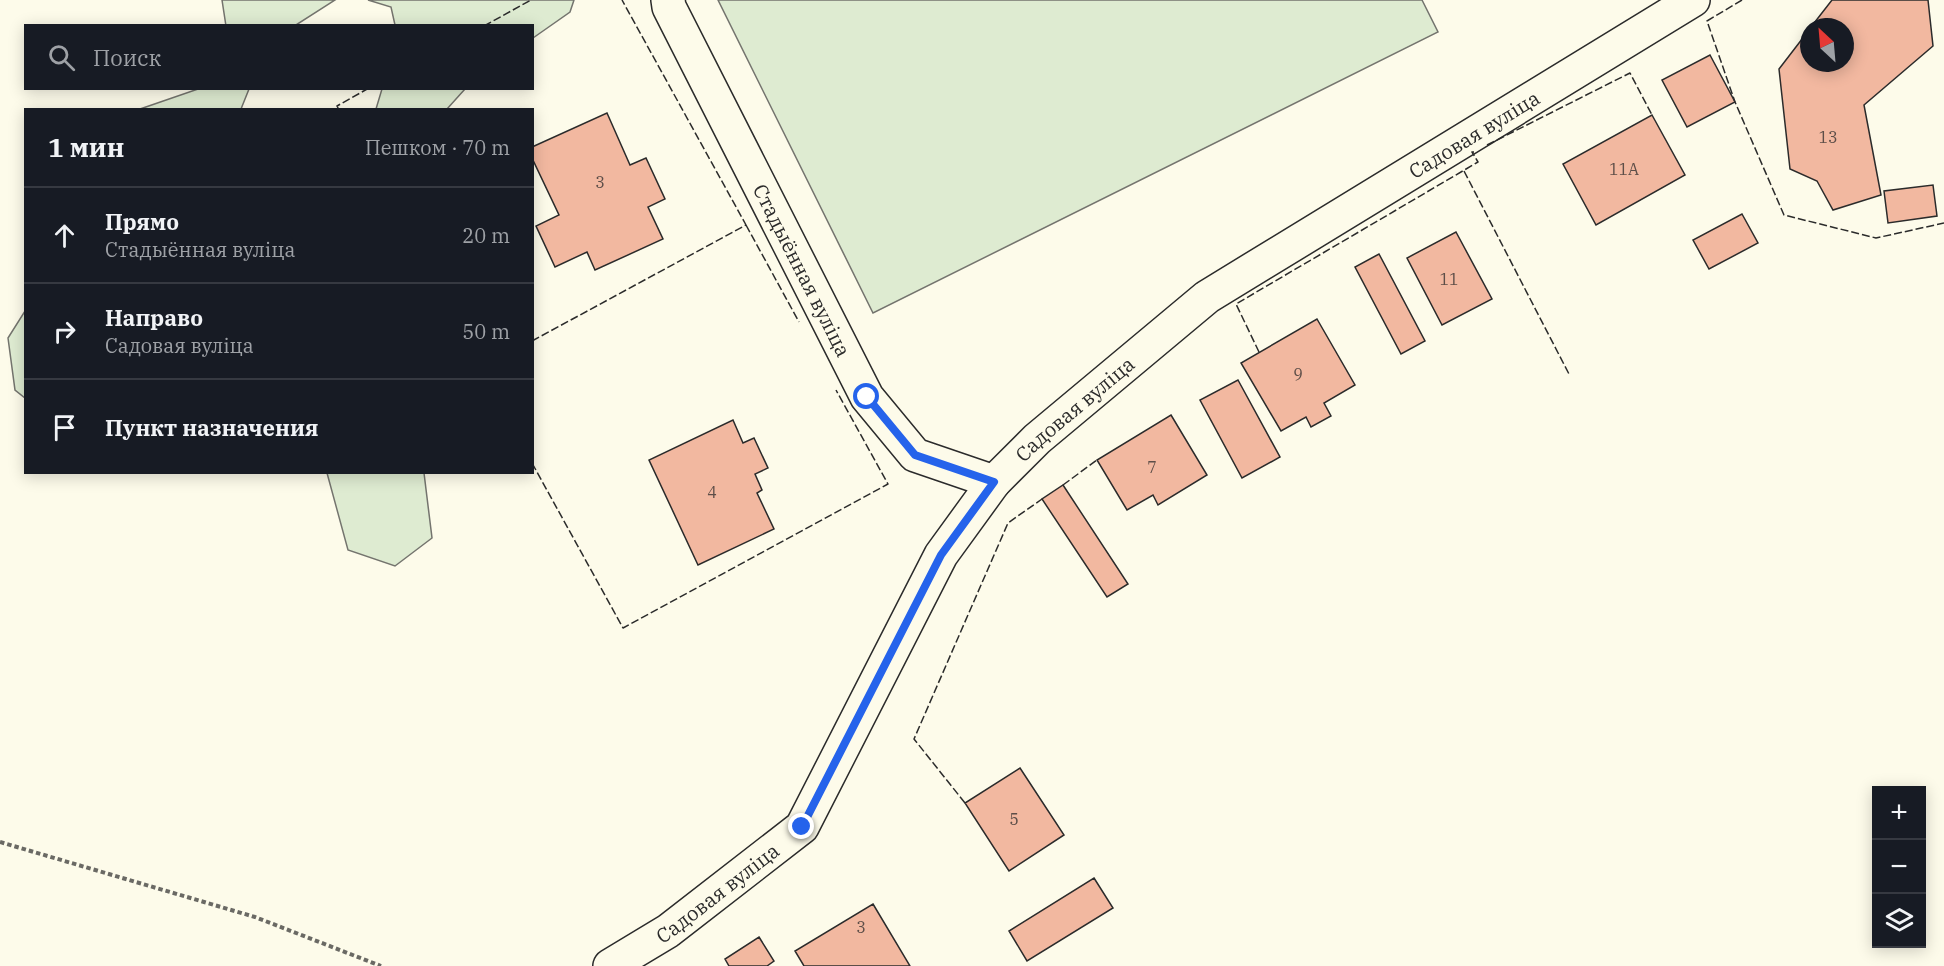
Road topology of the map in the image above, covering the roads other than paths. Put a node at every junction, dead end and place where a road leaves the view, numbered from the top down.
1 (668, 0) edge
2 (1693, 0) edge
3 (994, 482) junction
4 (610, 966) edge

1 - 3 street, Стадыённая вуліца
2 - 3 street, Садовая вуліца
3 - 4 street, Садовая вуліца

